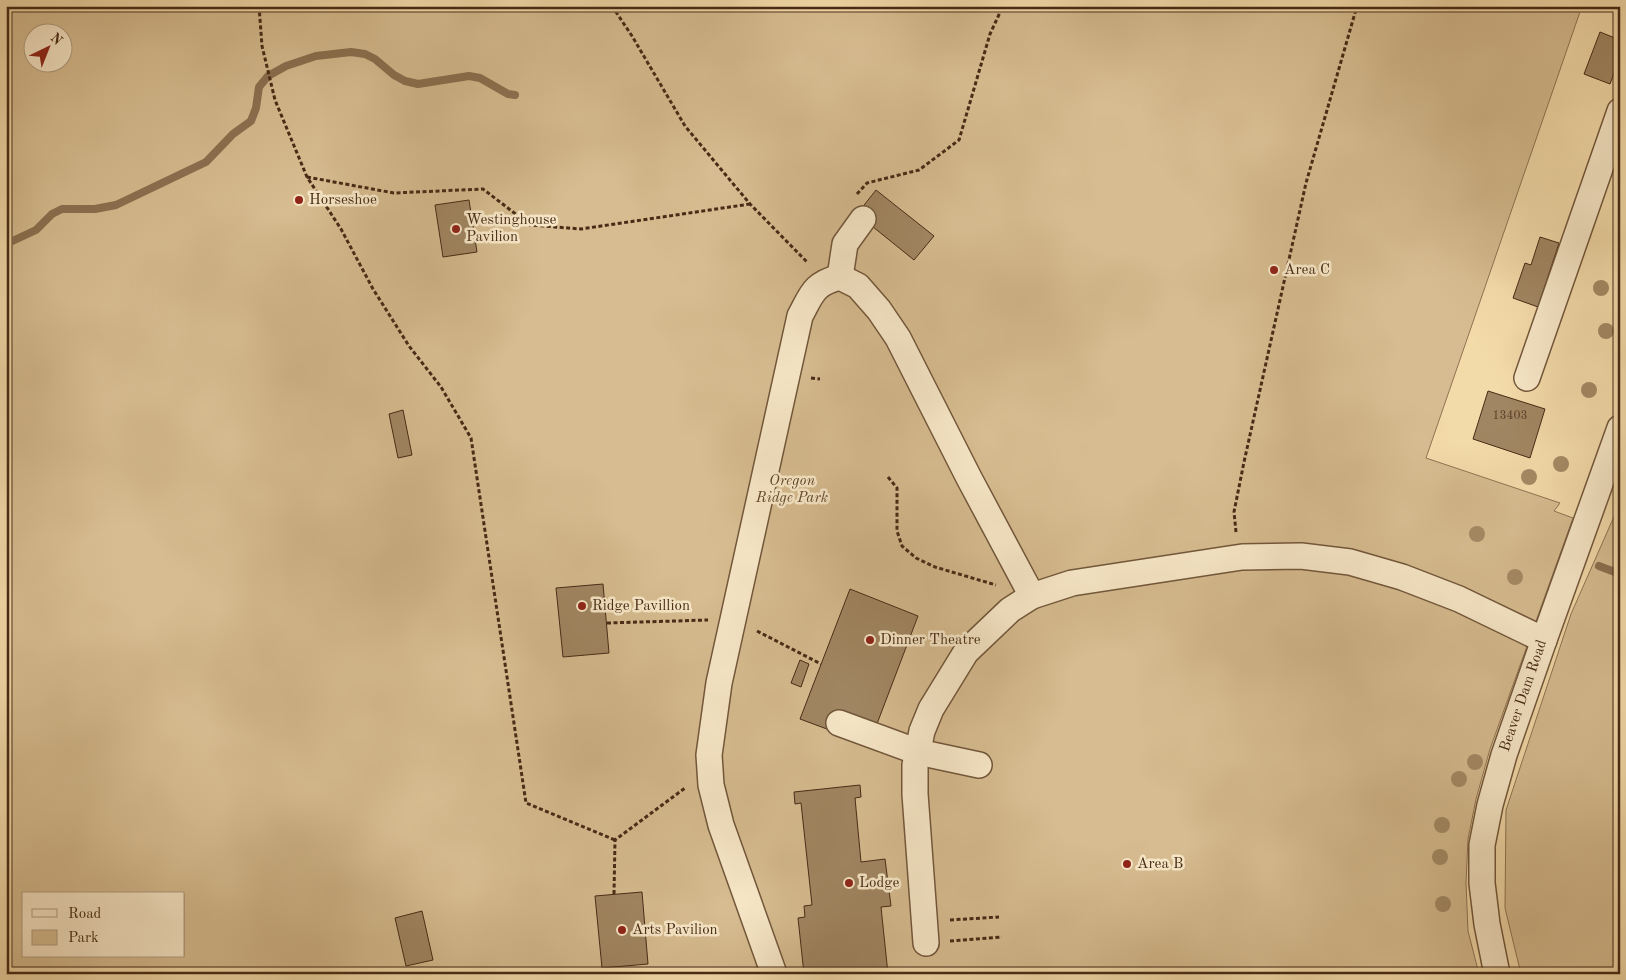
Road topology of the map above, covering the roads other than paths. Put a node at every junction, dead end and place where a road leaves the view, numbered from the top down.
1 (1620, 111) edge
2 (1613, 153) edge
3 (859, 224) road end
4 (833, 279) junction
5 (1527, 378) dead end
6 (1620, 428) edge
7 (1032, 596) junction
8 (1544, 640) junction
9 (839, 723) dead end
10 (918, 752) junction
11 (979, 766) dead end
12 (925, 932) road end
13 (774, 974) edge
14 (1496, 974) edge

1 - 2 street
2 - 5 street
3 - 4 street
4 - 7 street
4 - 13 street
6 - 8 street, Beaver Dam Road
7 - 8 street
7 - 10 street
8 - 14 street, Beaver Dam Road
9 - 10 street
10 - 11 street
10 - 12 street

